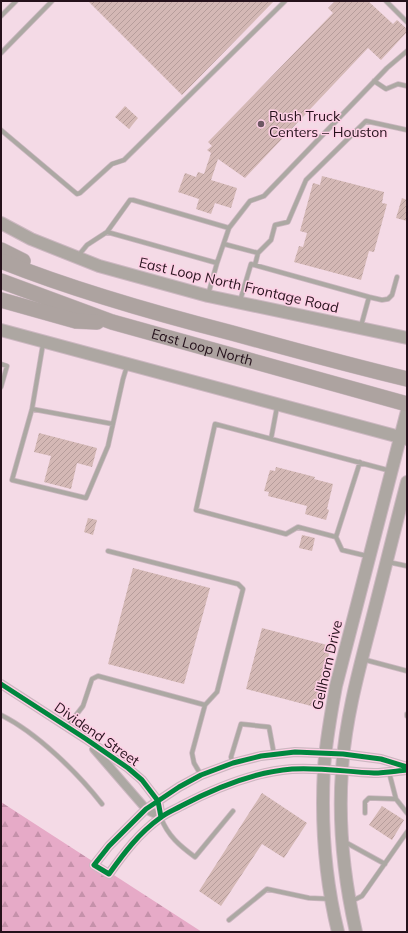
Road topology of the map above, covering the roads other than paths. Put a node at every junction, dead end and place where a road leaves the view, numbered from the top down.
1 (16, 1) edge
2 (52, 1) edge
3 (285, 1) edge
4 (386, 1) edge
5 (1, 16) edge
6 (407, 22) edge
7 (407, 51) edge
8 (1, 53) edge
9 (374, 81) junction
10 (407, 86) edge
11 (1, 130) edge
12 (407, 130) edge
13 (1, 223) edge
14 (228, 228) junction
15 (107, 232) junction
16 (224, 244) junction
17 (1, 250) edge
18 (258, 253) junction
19 (77, 257) junction
20 (1, 262) edge
21 (217, 263) junction
22 (255, 265) junction
23 (397, 278) dead end
24 (1, 281) edge
25 (79, 290) junction
26 (208, 296) junction
27 (369, 297) junction
28 (1, 300) edge
29 (240, 303) junction
30 (112, 322) junction
31 (360, 328) junction
32 (1, 330) edge
33 (407, 338) edge
34 (44, 341) junction
35 (1, 364) edge
36 (128, 364) junction
37 (407, 379) edge
38 (1, 387) edge
39 (278, 404) junction
40 (407, 404) edge
41 (32, 409) junction
42 (407, 411) edge
43 (113, 424) junction
44 (403, 438) edge
45 (271, 439) junction
46 (360, 462) junction
47 (391, 471) junction
48 (407, 482) edge
49 (336, 537) junction
50 (108, 551) dead end
51 (369, 557) junction
52 (387, 562) junction
53 (407, 566) edge
54 (344, 654) junction
55 (362, 659) junction
56 (407, 671) edge
57 (1, 684) edge
58 (205, 705) junction
59 (1, 715) edge
60 (67, 727) junction
61 (86, 739) junction
62 (274, 754) junction
63 (326, 754) junction
64 (343, 754) junction
65 (233, 763) junction
66 (324, 768) junction
67 (407, 769) edge
68 (342, 771) junction
69 (389, 772) junction
70 (201, 775) junction
71 (396, 799) junction
72 (158, 801) junction
73 (102, 804) dead end
74 (146, 809) junction
75 (233, 811) dead end
76 (365, 813) dead end
77 (407, 813) edge
78 (161, 818) junction
79 (407, 832) edge
80 (343, 841) junction
81 (385, 864) junction
82 (348, 896) junction
83 (331, 897) junction
84 (229, 920) dead end
85 (338, 932) edge
86 (356, 932) edge

1 - 5 lane
2 - 8 lane
3 - 11 lane
4 - 6 lane
7 - 9 lane
9 - 10 lane
9 - 14 lane
12 - 18 lane
13 - 19 main road, East Loop North Frontage Road
14 - 15 lane
14 - 16 lane
15 - 19 lane
15 - 21 lane
16 - 18 lane
16 - 21 lane
17 - 25 highway
18 - 22 lane
19 - 26 main road, East Loop North Frontage Road
20 - 25 highway, East Loop North
21 - 26 lane
22 - 27 lane
22 - 29 lane
23 - 27 lane
24 - 30 highway, East Loop North
25 - 37 highway, East Loop North
26 - 29 main road, East Loop North Frontage Road
27 - 31 lane
28 - 30 highway
29 - 31 main road, East Loop North Frontage Road
30 - 40 highway, East Loop North
31 - 33 main road, East Loop North Frontage Road
32 - 34 main road
34 - 36 main road
34 - 41 lane
35 - 38 lane
36 - 39 main road
36 - 43 lane
39 - 44 main road
39 - 45 lane
41 - 43 lane
41 - 43 lane
42 - 44 main road, Gellhorn Drive
44 - 47 main road, Gellhorn Drive
45 - 46 lane
45 - 49 lane
46 - 47 lane
46 - 49 lane
47 - 51 main road, Gellhorn Drive
48 - 52 main road
49 - 51 lane
50 - 58 lane
51 - 52 main road
51 - 54 main road, Gellhorn Drive
52 - 53 lane
52 - 55 main road
54 - 55 main road
54 - 63 main road, Gellhorn Drive
55 - 56 lane
55 - 64 main road
57 - 60 street, Dividend Street
58 - 60 lane
58 - 70 lane
59 - 73 lane
60 - 61 street, Dividend Street
61 - 72 street, Dividend Street
61 - 74 street, Dividend Street
62 - 63 street
62 - 65 street
62 - 65 lane
63 - 64 street
63 - 66 main road, Gellhorn Drive
64 - 67 street
64 - 68 main road
65 - 70 street
66 - 68 street
66 - 78 street
66 - 83 main road, Gellhorn Drive
67 - 69 street
68 - 69 street
68 - 80 main road
69 - 71 lane
70 - 72 street
71 - 76 lane
71 - 77 lane
72 - 74 street
72 - 78 street, Dividend Street
74 - 78 street, Dividend Street
74 - 78 street
75 - 78 lane
79 - 81 lane
80 - 81 lane
80 - 82 main road
81 - 82 lane
82 - 83 main road
82 - 86 main road
83 - 84 lane
83 - 85 main road, Gellhorn Drive

